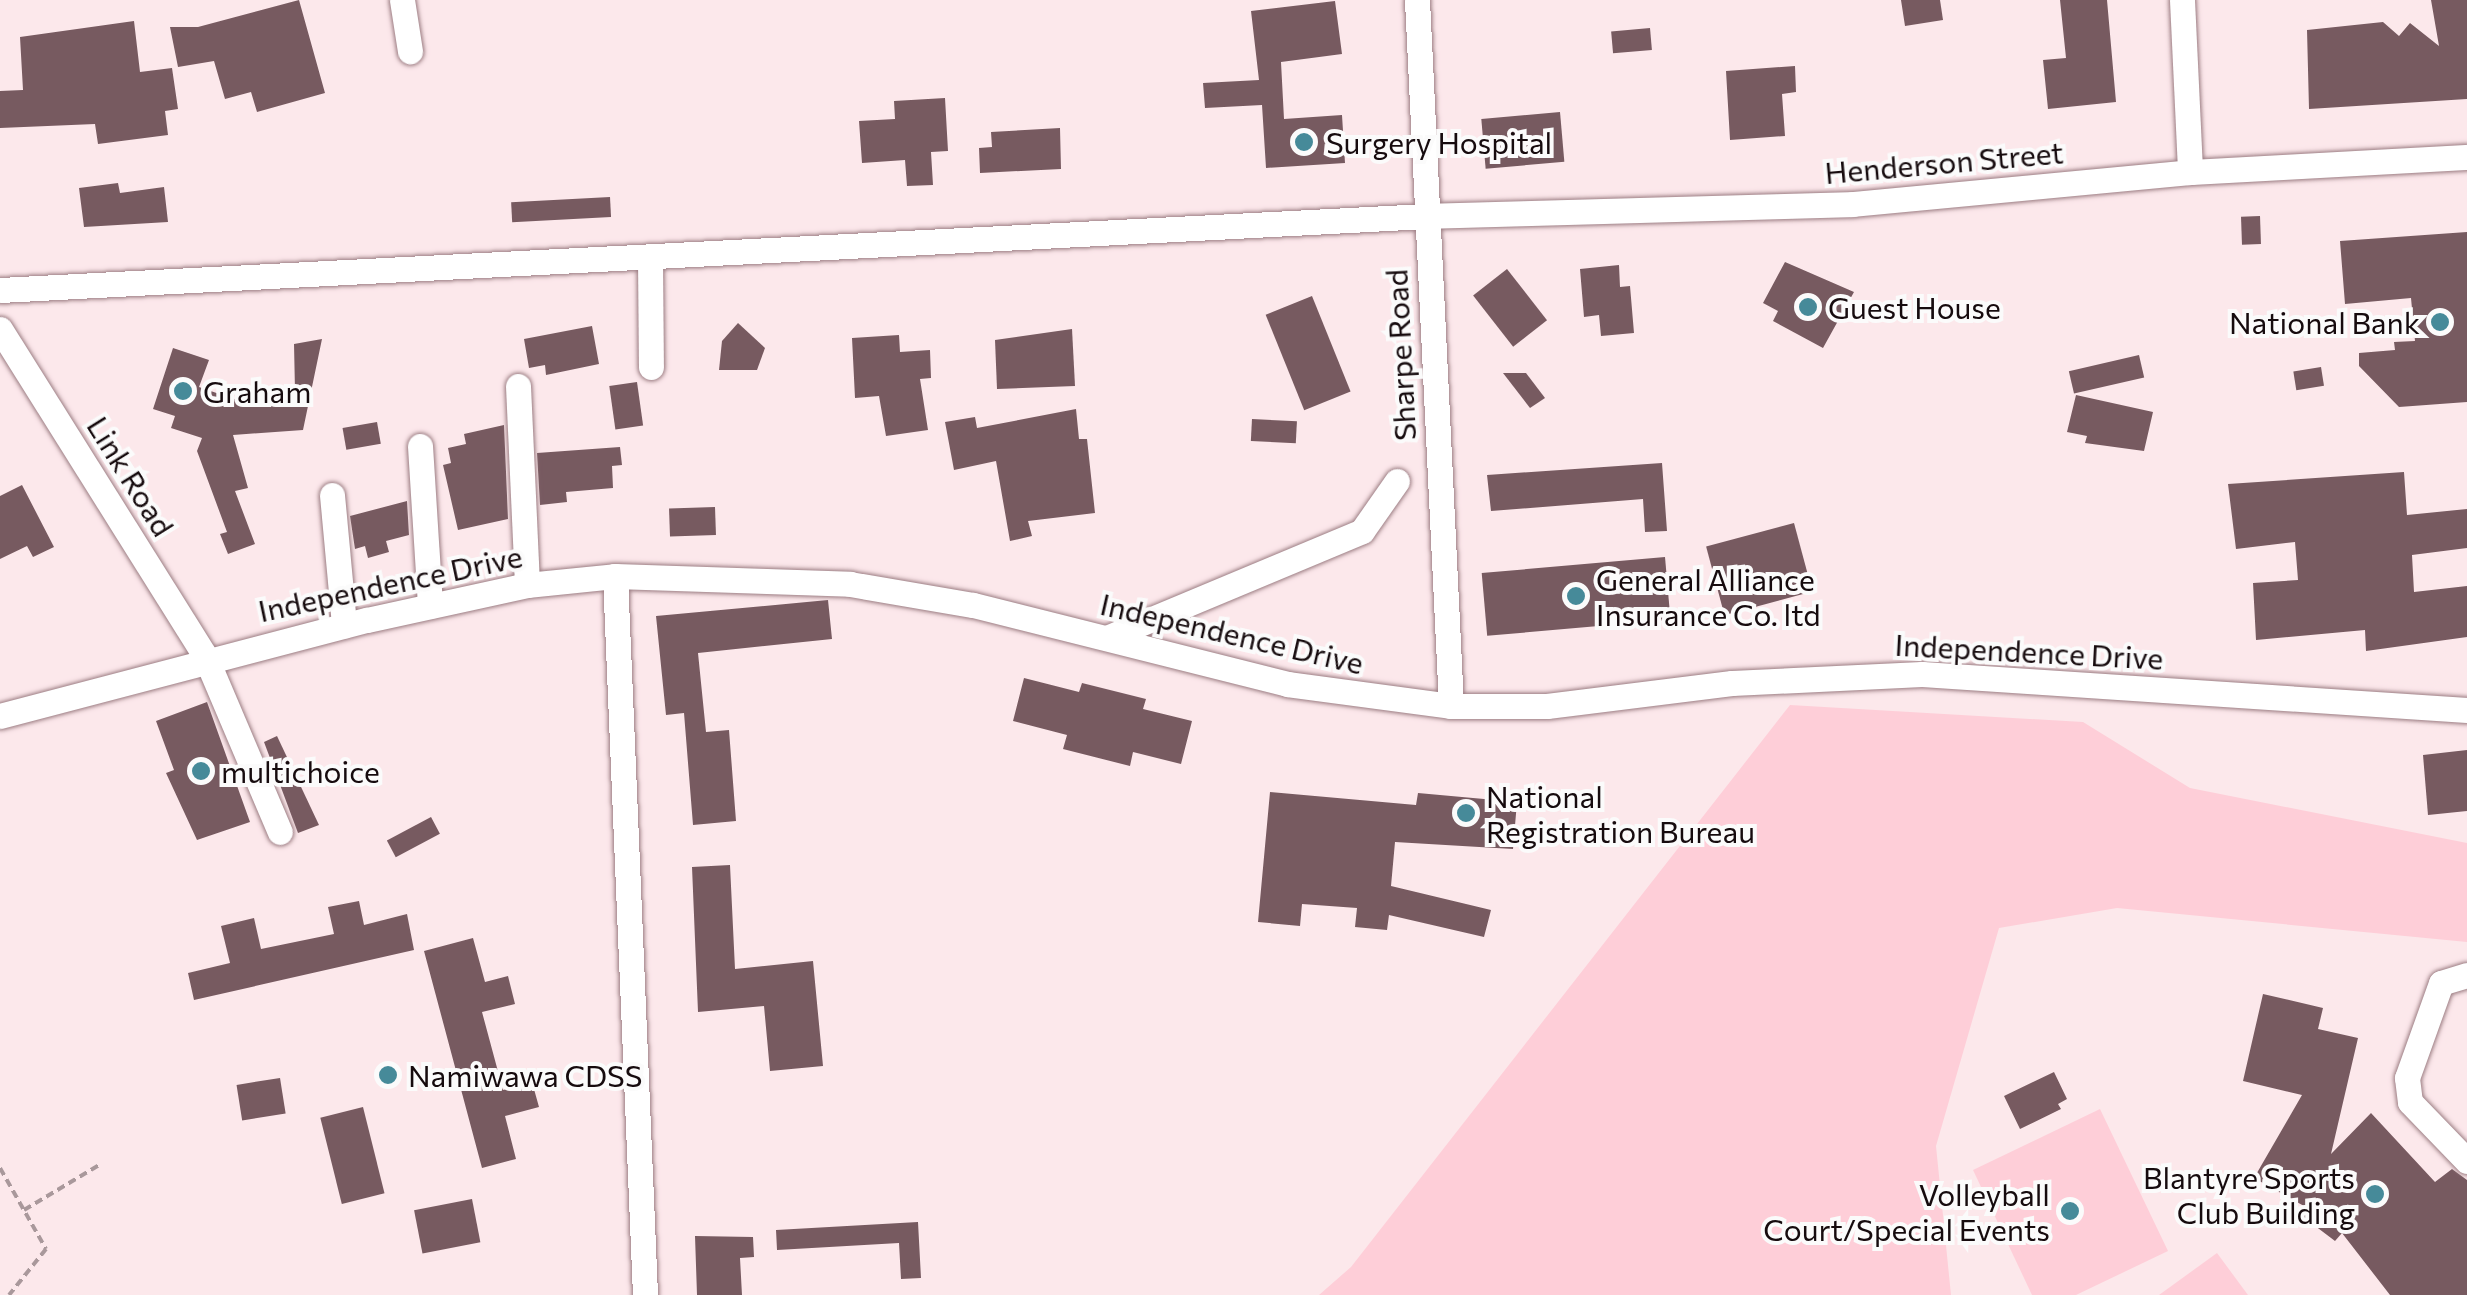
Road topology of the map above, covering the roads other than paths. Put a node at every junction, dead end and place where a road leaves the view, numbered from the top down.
1 (402, 0) edge
2 (1418, 0) edge
3 (2182, 0) edge
4 (410, 52) dead end
5 (2467, 156) edge
6 (2190, 172) junction
7 (1426, 216) junction
8 (650, 259) junction
9 (0, 290) edge
10 (0, 329) edge
11 (651, 366) dead end
12 (518, 386) dead end
13 (420, 446) dead end
14 (1397, 481) dead end
15 (332, 495) dead end
16 (615, 576) junction
17 (528, 585) junction
18 (430, 606) junction
19 (344, 625) junction
20 (1110, 637) junction
21 (206, 658) junction
22 (1451, 706) junction
23 (2467, 710) edge
24 (0, 716) edge
25 (280, 832) dead end
26 (2467, 975) edge
27 (2467, 1161) edge
28 (645, 1295) edge

1 - 4 street
2 - 7 street, Sharpe Road
3 - 6 street
5 - 6 street, Henderson Street
6 - 7 street, Henderson Street
7 - 8 street, Henderson Street
7 - 22 street, Sharpe Road
8 - 9 street, Henderson Street
8 - 11 street
10 - 21 street, Link Road
12 - 17 street
13 - 18 street
14 - 20 street
15 - 19 street
16 - 17 street, Independence Drive
16 - 20 street, Independence Drive
16 - 28 street
17 - 18 street, Independence Drive
18 - 19 street, Independence Drive
19 - 21 street, Independence Drive
20 - 22 street, Independence Drive
21 - 24 street, Independence Drive
21 - 25 street, Link Road
22 - 23 street, Independence Drive
26 - 27 street

